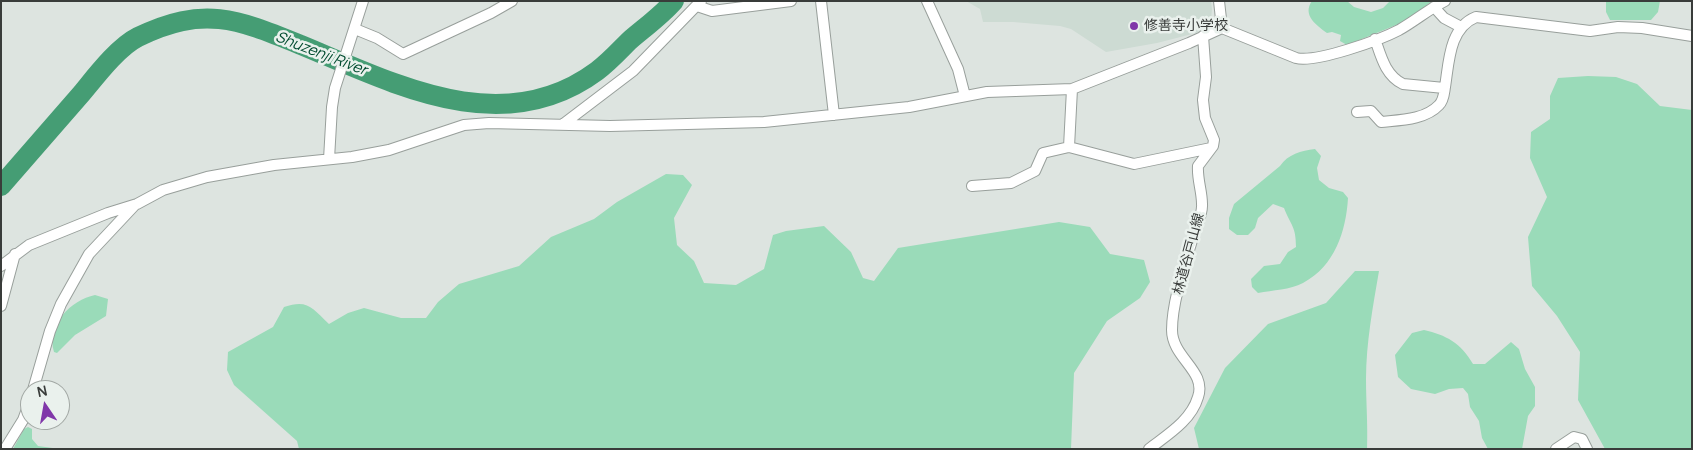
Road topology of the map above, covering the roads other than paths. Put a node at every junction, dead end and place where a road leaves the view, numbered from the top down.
1 (363, 1) edge
2 (512, 1) edge
3 (792, 1) edge
4 (821, 1) edge
5 (927, 1) edge
6 (1219, 1) edge
7 (1445, 1) edge
8 (699, 3) edge
9 (1434, 6) junction
10 (1461, 27) junction
11 (1222, 28) junction
12 (355, 29) junction
13 (1203, 36) junction
14 (1692, 36) edge
15 (1375, 39) junction
16 (1444, 88) junction
17 (1072, 89) junction
18 (965, 96) junction
19 (1357, 112) dead end
20 (834, 115) junction
21 (562, 125) junction
22 (1068, 147) junction
23 (1211, 148) junction
24 (329, 159) junction
25 (972, 186) dead end
26 (137, 204) junction
27 (15, 254) junction
28 (1, 266) edge
29 (1, 306) edge
30 (36, 380) edge
31 (20, 425) edge
32 (5, 449) edge
33 (1149, 449) edge
34 (1556, 449) edge
35 (1587, 449) edge

1 - 12 street
2 - 12 street
3 - 8 street
4 - 20 street
5 - 18 street
6 - 11 street
7 - 9 street
8 - 21 street
9 - 10 street
9 - 15 street
10 - 14 street
10 - 16 street
11 - 13 street
11 - 15 street
12 - 24 street
13 - 17 street
13 - 23 street
15 - 16 street
16 - 19 street
17 - 18 street
17 - 22 street
18 - 20 street
20 - 21 street
21 - 24 street
22 - 23 street
22 - 25 street
23 - 33 street, 林道谷戸山線
24 - 26 street
26 - 27 street
26 - 30 street
27 - 28 street
27 - 29 street
31 - 32 street
34 - 35 street

